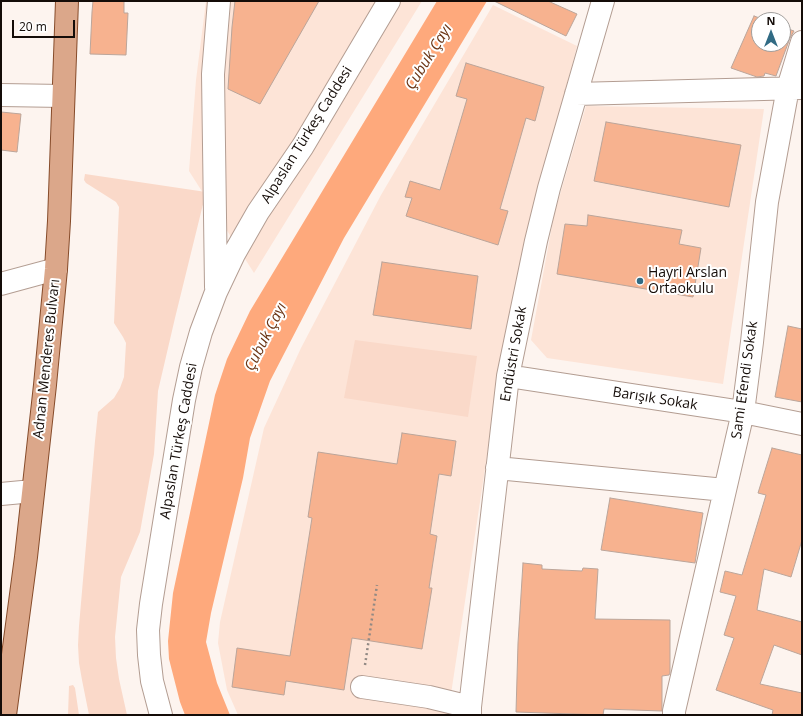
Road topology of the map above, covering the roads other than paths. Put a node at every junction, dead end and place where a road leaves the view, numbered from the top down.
1 (67, 1) edge
2 (219, 1) edge
3 (389, 1) edge
4 (603, 1) edge
5 (802, 42) edge
6 (795, 88) edge
7 (576, 94) junction
8 (1, 96) edge
9 (63, 96) junction
10 (56, 269) junction
11 (1, 284) edge
12 (216, 292) junction
13 (508, 376) junction
14 (743, 412) junction
15 (802, 424) edge
16 (498, 468) junction
17 (725, 490) junction
18 (33, 491) junction
19 (1, 494) edge
20 (19, 612) junction
21 (1, 632) edge
22 (362, 687) road end
23 (430, 706) edge
24 (470, 711) edge
25 (5, 715) edge
26 (161, 715) edge
27 (674, 715) edge

1 - 9 main road, Adnan Menderes Bulvarı
2 - 12 street
3 - 12 street, Alpaslan Türkeş Caddesi
4 - 7 street, Endüstri Sokak
5 - 6 street, Sami Efendi Sokak
6 - 7 street
6 - 14 street, Sami Efendi Sokak
7 - 13 street, Endüstri Sokak
8 - 9 street
9 - 10 main road, Adnan Menderes Bulvarı
10 - 11 street
10 - 18 main road, Adnan Menderes Bulvarı
12 - 26 street, Alpaslan Türkeş Caddesi
13 - 14 street, Barışık Sokak
13 - 16 street, Endüstri Sokak
14 - 15 street, Barışık Sokak
14 - 17 street, Sami Efendi Sokak
16 - 17 street
16 - 24 street, Endüstri Sokak
17 - 27 street, Sami Efendi Sokak
18 - 19 street
18 - 20 main road, Adnan Menderes Bulvarı
20 - 21 main road
20 - 25 main road, Adnan Menderes Bulvarı
22 - 23 street
23 - 24 street

